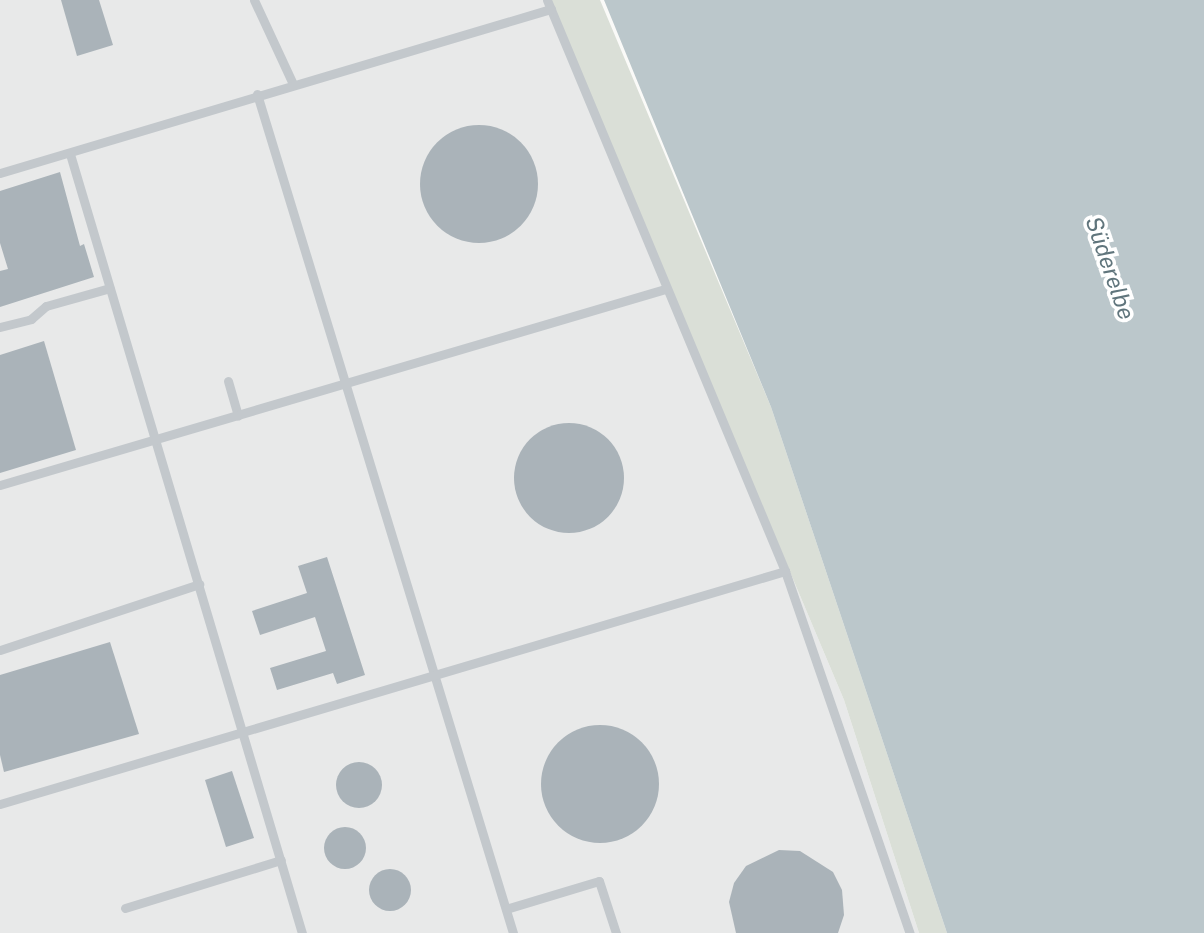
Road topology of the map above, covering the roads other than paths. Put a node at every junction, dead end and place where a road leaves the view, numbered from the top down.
1 (254, 0) edge
2 (549, 4) edge
3 (293, 84) junction
4 (257, 94) junction
5 (71, 154) junction
6 (0, 173) edge
7 (110, 288) junction
8 (666, 289) junction
9 (0, 327) edge
10 (228, 381) dead end
11 (343, 385) junction
12 (238, 416) junction
13 (157, 441) junction
14 (0, 485) edge
15 (785, 571) junction
16 (199, 584) junction
17 (0, 650) edge
18 (430, 674) junction
19 (242, 732) junction
20 (0, 804) edge
21 (281, 860) junction
22 (125, 908) dead end
23 (506, 909) junction
24 (302, 933) edge
25 (513, 933) edge
26 (616, 933) edge
27 (910, 933) edge

1 - 3 lane
2 - 3 lane
2 - 8 lane
3 - 4 lane
4 - 5 lane
4 - 11 lane
5 - 6 lane
5 - 7 lane
7 - 9 lane
7 - 13 lane
8 - 11 lane
8 - 15 lane
10 - 12 lane
11 - 12 lane
11 - 18 lane
12 - 13 lane
13 - 14 lane
13 - 16 lane
15 - 18 lane
15 - 27 lane
16 - 17 lane
16 - 19 lane
18 - 19 lane
18 - 23 lane
19 - 20 lane
19 - 21 lane
21 - 22 lane
21 - 24 lane
23 - 25 lane
23 - 26 lane

